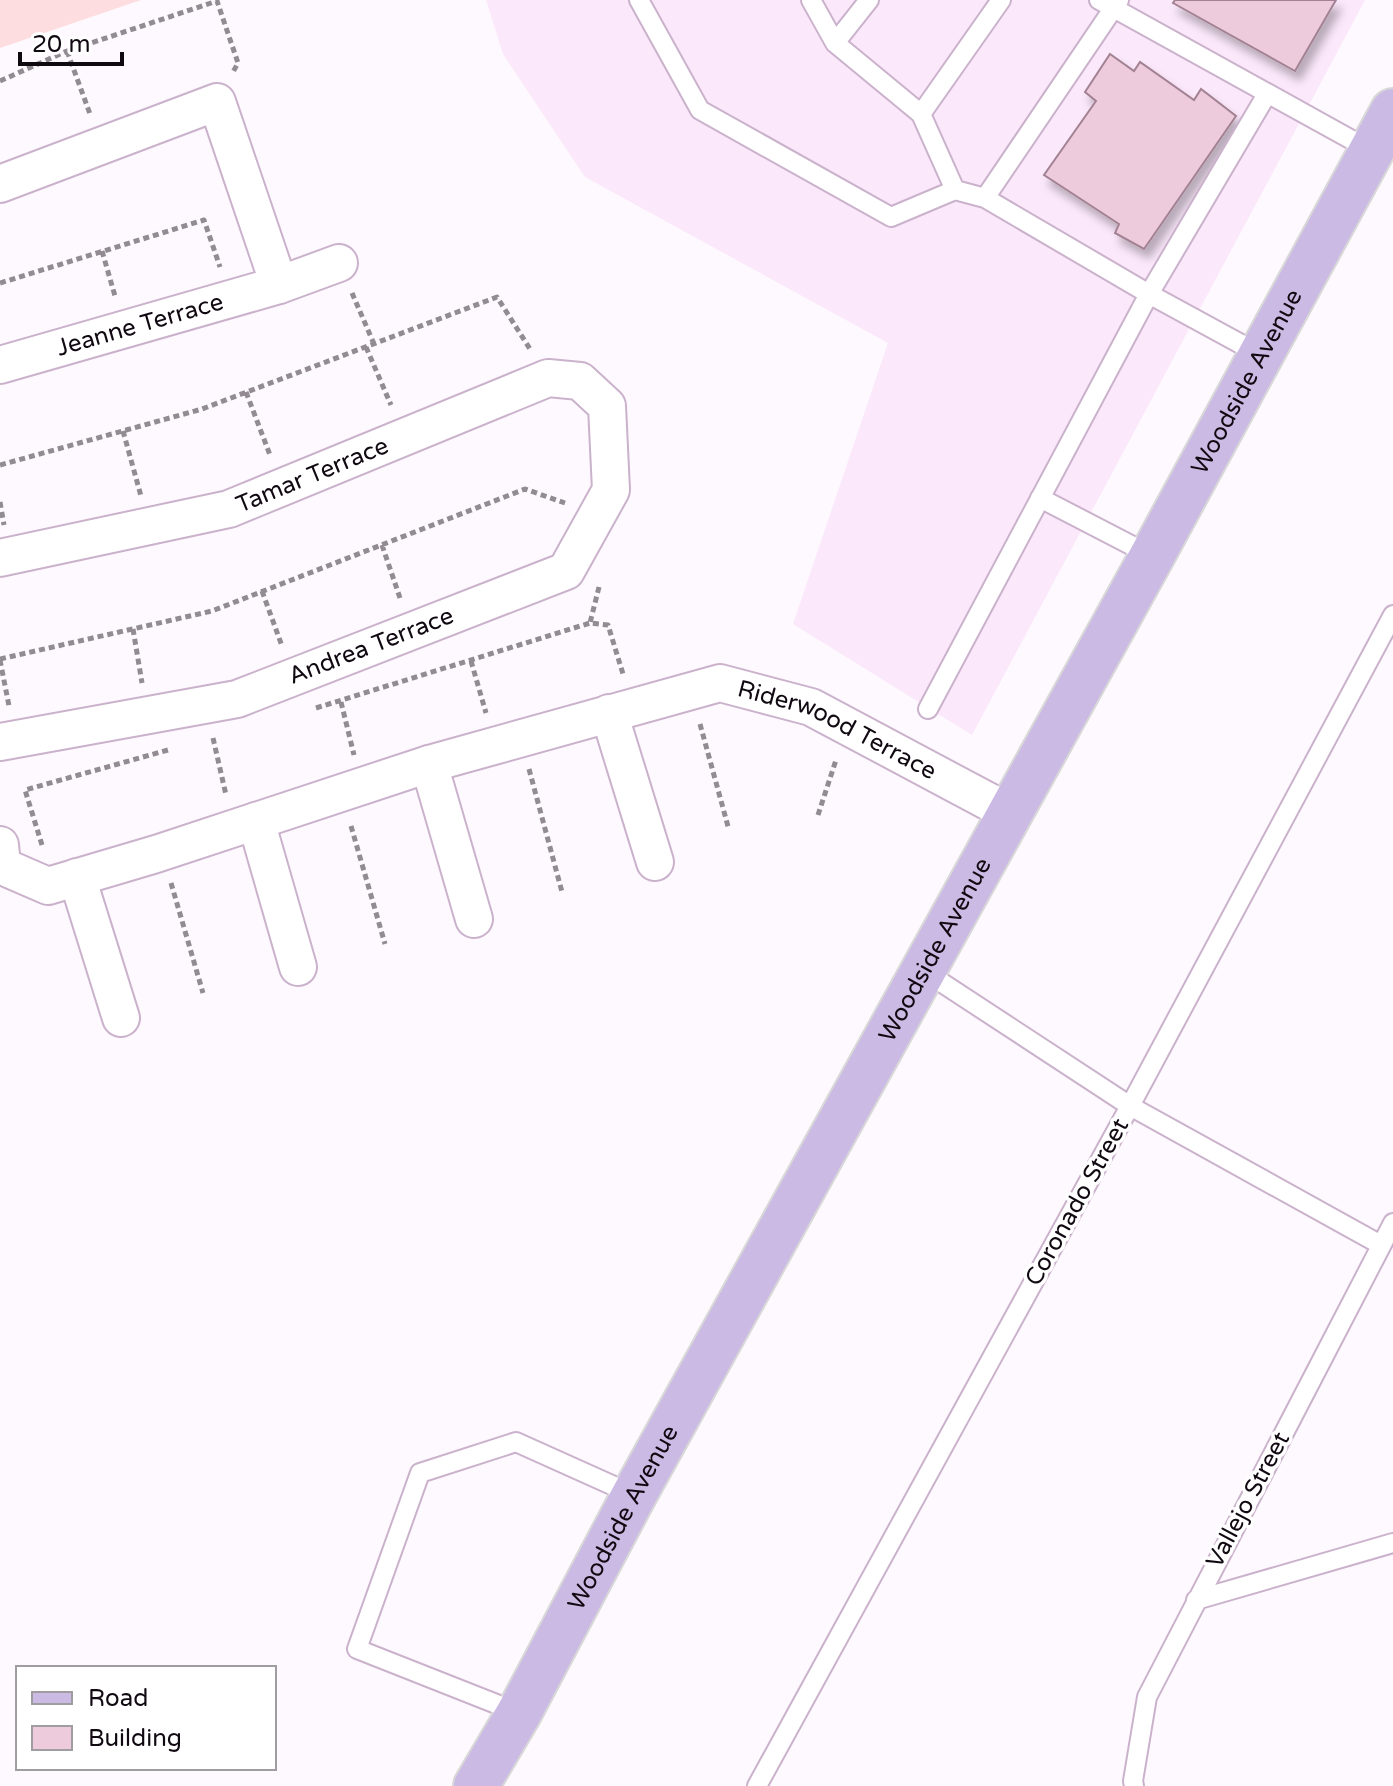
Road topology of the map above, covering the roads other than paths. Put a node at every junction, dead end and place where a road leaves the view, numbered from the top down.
1 (639, 0) edge
2 (811, 0) edge
3 (869, 0) edge
4 (1001, 0) edge
5 (1111, 3) edge
6 (835, 43) junction
7 (1267, 94) junction
8 (1393, 111) edge
9 (921, 114) junction
10 (1370, 150) junction
11 (0, 184) edge
12 (955, 190) junction
13 (985, 198) junction
14 (339, 263) road end
15 (279, 285) junction
16 (1149, 294) junction
17 (1261, 355) junction
18 (0, 365) edge
19 (548, 378) joint
20 (1040, 498) junction
21 (1152, 556) junction
22 (0, 558) edge
23 (1393, 615) edge
24 (928, 709) dead end
25 (621, 710) junction
26 (8, 740) edge
27 (429, 764) junction
28 (1010, 813) junction
29 (245, 824) junction
30 (0, 845) edge
31 (655, 862) dead end
32 (66, 881) junction
33 (474, 919) dead end
34 (298, 967) dead end
35 (923, 971) junction
36 (121, 1018) dead end
37 (1130, 1106) junction
38 (1393, 1223) edge
39 (1381, 1245) junction
40 (634, 1495) junction
41 (1393, 1543) edge
42 (1196, 1600) junction
43 (519, 1713) junction
44 (476, 1784) edge
45 (757, 1786) edge
46 (1134, 1786) edge

1 - 12 lane
2 - 6 lane
3 - 6 lane
4 - 9 lane
5 - 7 lane
5 - 13 lane
6 - 9 lane
7 - 10 lane
7 - 16 lane
8 - 10 main road, Woodside Avenue
9 - 12 lane
10 - 17 main road, Woodside Avenue
11 - 15 street
12 - 13 lane
13 - 16 lane
14 - 15 street, Jeanne Terrace
15 - 18 street, Jeanne Terrace
16 - 17 lane
16 - 20 lane
17 - 21 main road, Woodside Avenue
19 - 22 street, Tamar Terrace
19 - 26 street, Andrea Terrace
20 - 21 lane
20 - 24 lane
21 - 28 main road, Woodside Avenue
23 - 37 lane, Coronado Street
25 - 27 street, Riderwood Terrace
25 - 28 street, Riderwood Terrace
25 - 31 street
27 - 29 street, Riderwood Terrace
27 - 33 street
28 - 35 main road, Woodside Avenue
29 - 32 street, Riderwood Terrace
29 - 34 street
30 - 32 street
32 - 36 street
35 - 37 lane
35 - 40 main road, Woodside Avenue
37 - 39 lane
37 - 45 lane, Coronado Street
38 - 39 lane, Vallejo Street
39 - 42 lane, Vallejo Street
40 - 43 main road, Woodside Avenue
40 - 43 lane
41 - 42 lane
42 - 46 lane, Vallejo Street
43 - 44 main road, Woodside Avenue

